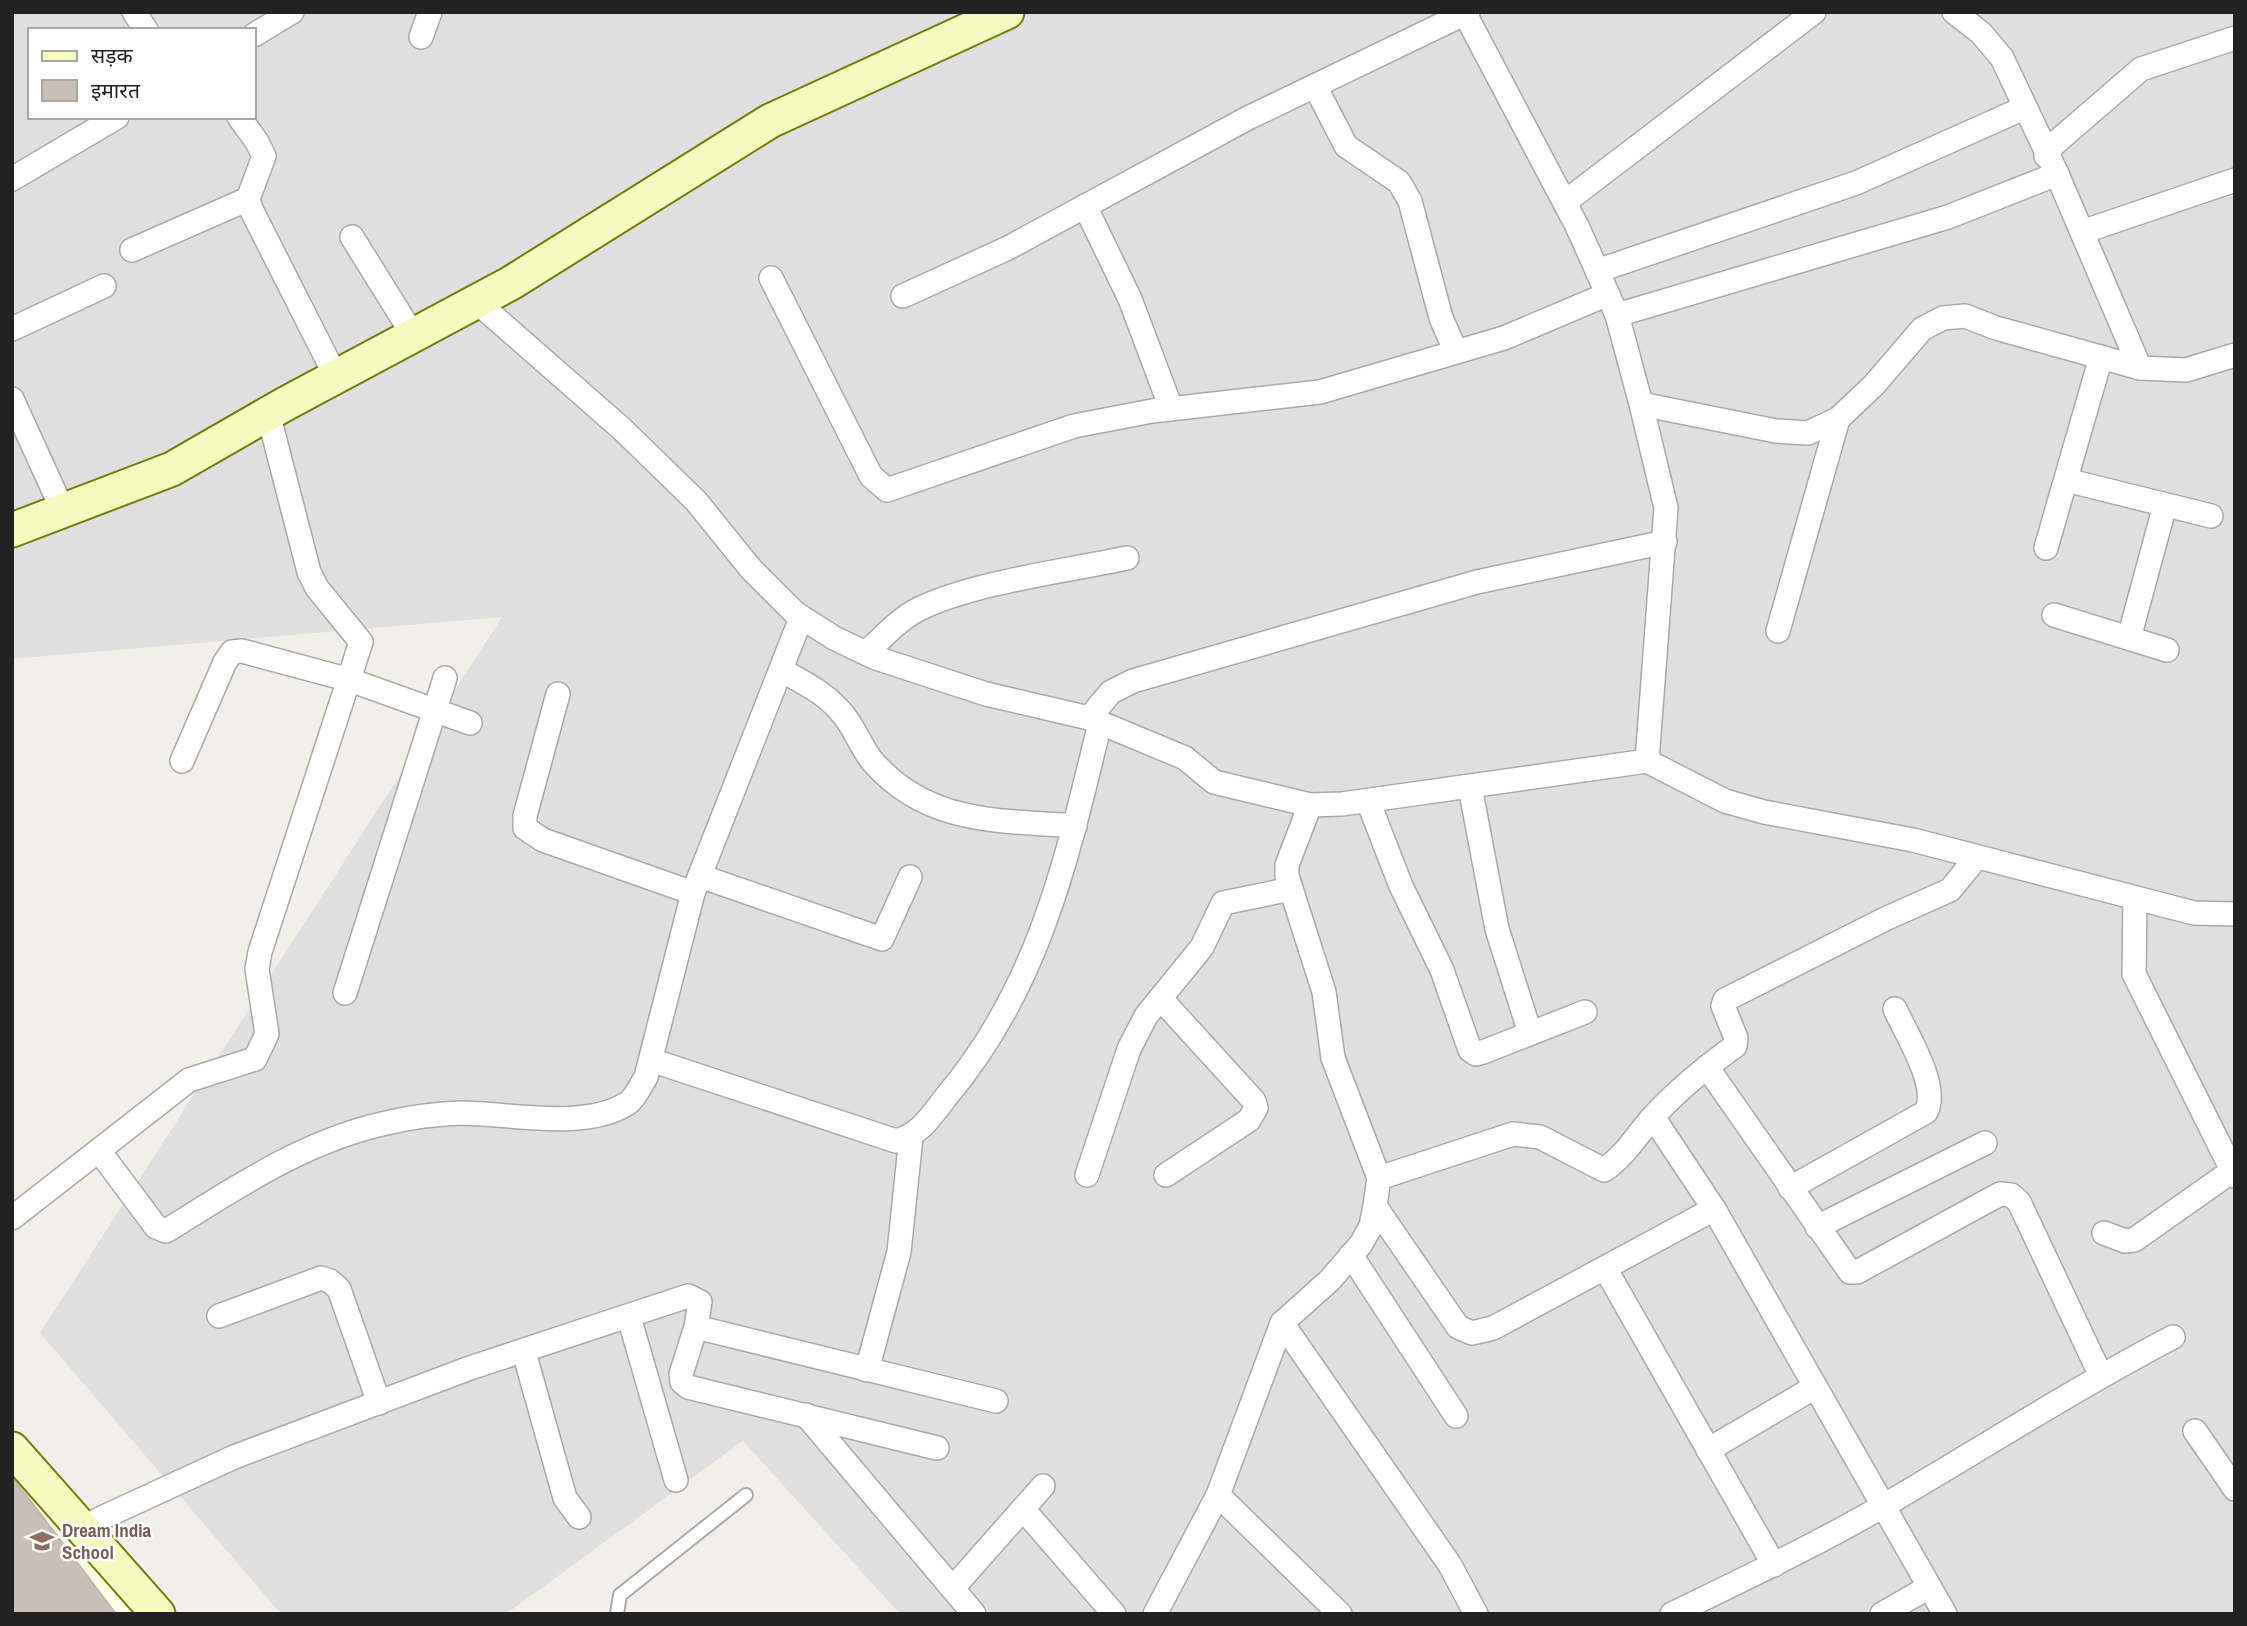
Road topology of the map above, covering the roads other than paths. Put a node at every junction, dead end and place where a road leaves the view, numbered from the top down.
1 (134, 12) edge
2 (292, 12) edge
3 (430, 12) edge
4 (1007, 12) edge
5 (1814, 12) edge
6 (1954, 12) edge
7 (1466, 13) edge
8 (145, 28) edge
9 (256, 34) edge
10 (421, 37) dead end
11 (2235, 38) edge
12 (1315, 86) junction
13 (2024, 108) junction
14 (114, 119) edge
15 (240, 119) edge
16 (2052, 165) junction
17 (12, 179) edge
18 (2235, 180) edge
19 (248, 200) junction
20 (1565, 202) junction
21 (1085, 206) junction
22 (2082, 232) junction
23 (352, 237) dead end
24 (132, 250) dead end
25 (1597, 271) junction
26 (771, 278) dead end
27 (104, 286) dead end
28 (903, 296) dead end
29 (477, 302) junction
30 (1612, 304) junction
31 (12, 329) edge
32 (414, 335) junction
33 (1455, 352) junction
34 (2235, 355) edge
35 (2101, 357) junction
36 (2140, 368) junction
37 (333, 378) junction
38 (12, 399) edge
39 (1641, 404) junction
40 (1171, 408) junction
41 (268, 414) junction
42 (1838, 419) junction
43 (2066, 480) junction
44 (2165, 505) junction
45 (63, 511) junction
46 (2211, 516) dead end
47 (12, 530) edge
48 (1665, 542) junction
49 (2046, 548) dead end
50 (1127, 558) dead end
51 (2054, 615) dead end
52 (802, 618) junction
53 (1778, 631) dead end
54 (2129, 638) junction
55 (2167, 650) dead end
56 (866, 653) junction
57 (781, 670) junction
58 (445, 678) dead end
59 (350, 680) junction
60 (558, 694) dead end
61 (435, 711) junction
62 (1094, 720) junction
63 (470, 723) dead end
64 (182, 761) dead end
65 (1647, 761) junction
66 (1470, 787) junction
67 (1368, 800) junction
68 (1310, 805) junction
69 (1075, 826) junction
70 (1977, 857) junction
71 (910, 877) dead end
72 (696, 885) junction
73 (1291, 889) junction
74 (2135, 898) junction
75 (2235, 914) edge
76 (345, 993) dead end
77 (1161, 999) junction
78 (1895, 1009) dead end
79 (1585, 1012) dead end
80 (1530, 1033) junction
81 (651, 1060) junction
82 (1707, 1067) junction
83 (1653, 1117) junction
84 (911, 1137) junction
85 (1985, 1143) dead end
86 (100, 1152) junction
87 (2233, 1173) edge
88 (1087, 1175) dead end
89 (1166, 1175) dead end
90 (1378, 1178) junction
91 (1790, 1188) junction
92 (1376, 1206) junction
93 (1714, 1209) junction
94 (12, 1218) edge
95 (1817, 1227) junction
96 (2104, 1233) dead end
97 (1351, 1255) junction
98 (1605, 1268) junction
99 (219, 1316) dead end
100 (629, 1317) junction
101 (1282, 1323) junction
102 (696, 1327) junction
103 (2173, 1337) dead end
104 (524, 1352) junction
105 (867, 1370) junction
106 (2101, 1376) junction
107 (1815, 1387) junction
108 (996, 1401) dead end
109 (379, 1403) junction
110 (806, 1415) junction
111 (1456, 1416) dead end
112 (2195, 1432) dead end
113 (937, 1448) dead end
114 (12, 1449) edge
115 (1708, 1450) junction
116 (2231, 1475) edge
117 (676, 1480) dead end
118 (1043, 1486) dead end
119 (746, 1495) dead end
120 (1218, 1495) junction
121 (1882, 1507) junction
122 (1023, 1508) junction
123 (579, 1517) dead end
124 (80, 1528) junction
125 (1774, 1565) junction
126 (1929, 1587) junction
127 (953, 1588) junction
128 (1160, 1612) edge
129 (158, 1614) edge
130 (617, 1614) edge
131 (975, 1614) edge
132 (1114, 1614) edge
133 (1340, 1614) edge
134 (1476, 1614) edge
135 (1672, 1614) edge
136 (1882, 1614) edge
137 (1945, 1614) edge

1 - 8 street
2 - 9 street
3 - 10 street
4 - 29 street
5 - 20 street
6 - 13 street
7 - 12 street
7 - 20 street
11 - 16 street
12 - 21 street
12 - 33 street
13 - 16 street
13 - 25 street
14 - 17 street
15 - 19 street
16 - 22 street
16 - 30 street
18 - 22 street
19 - 24 street
19 - 37 street
20 - 25 street
21 - 28 street
21 - 40 street
22 - 36 street
23 - 32 street
25 - 30 street
26 - 40 street
27 - 31 street
29 - 32 street
29 - 52 street
30 - 33 street
30 - 39 street
32 - 37 street
33 - 40 street
34 - 36 street
35 - 36 street
35 - 42 street
35 - 43 street
37 - 41 street
38 - 45 street
39 - 42 street
39 - 48 street
41 - 45 street
41 - 59 street
42 - 53 street
43 - 44 street
43 - 49 street
44 - 46 street
44 - 54 street
45 - 47 street
48 - 62 street
48 - 65 street
50 - 56 street
51 - 54 street
52 - 56 street
52 - 57 street
54 - 55 street
56 - 62 street
57 - 69 street
57 - 72 street
58 - 61 street
59 - 61 street
59 - 64 street
59 - 86 street
60 - 72 street
61 - 63 street
61 - 76 street
62 - 68 street
62 - 69 street
65 - 66 street
65 - 70 street
66 - 67 street
66 - 80 street
67 - 68 street
67 - 80 street
68 - 73 street
69 - 84 street
70 - 74 street
70 - 82 street
71 - 72 street
72 - 81 street
73 - 77 street
73 - 90 street
74 - 75 street
74 - 87 street
77 - 88 street
77 - 89 street
78 - 91 street
79 - 80 street
81 - 84 street
81 - 86 street
82 - 83 street
82 - 91 street
83 - 90 street
83 - 93 street
84 - 105 street
85 - 95 street
86 - 94 street
87 - 96 street
90 - 92 street
91 - 95 street
92 - 97 street
92 - 98 street
93 - 98 street
93 - 107 street
95 - 106 street
97 - 101 street
97 - 111 street
98 - 115 street
99 - 109 street
100 - 102 street
100 - 104 street
100 - 117 street
101 - 120 street
101 - 134 street
102 - 105 street
102 - 110 street
103 - 106 street
104 - 109 street
104 - 123 street
105 - 108 street
106 - 121 street
107 - 115 street
107 - 121 street
109 - 124 street
110 - 113 street
110 - 127 street
112 - 116 street
114 - 124 street
115 - 125 street
118 - 122 street
119 - 130 lane
120 - 128 street
120 - 133 street
121 - 125 street
121 - 126 street
122 - 127 street
122 - 132 street
124 - 129 street
125 - 135 street
126 - 136 street
126 - 137 street
127 - 131 street

